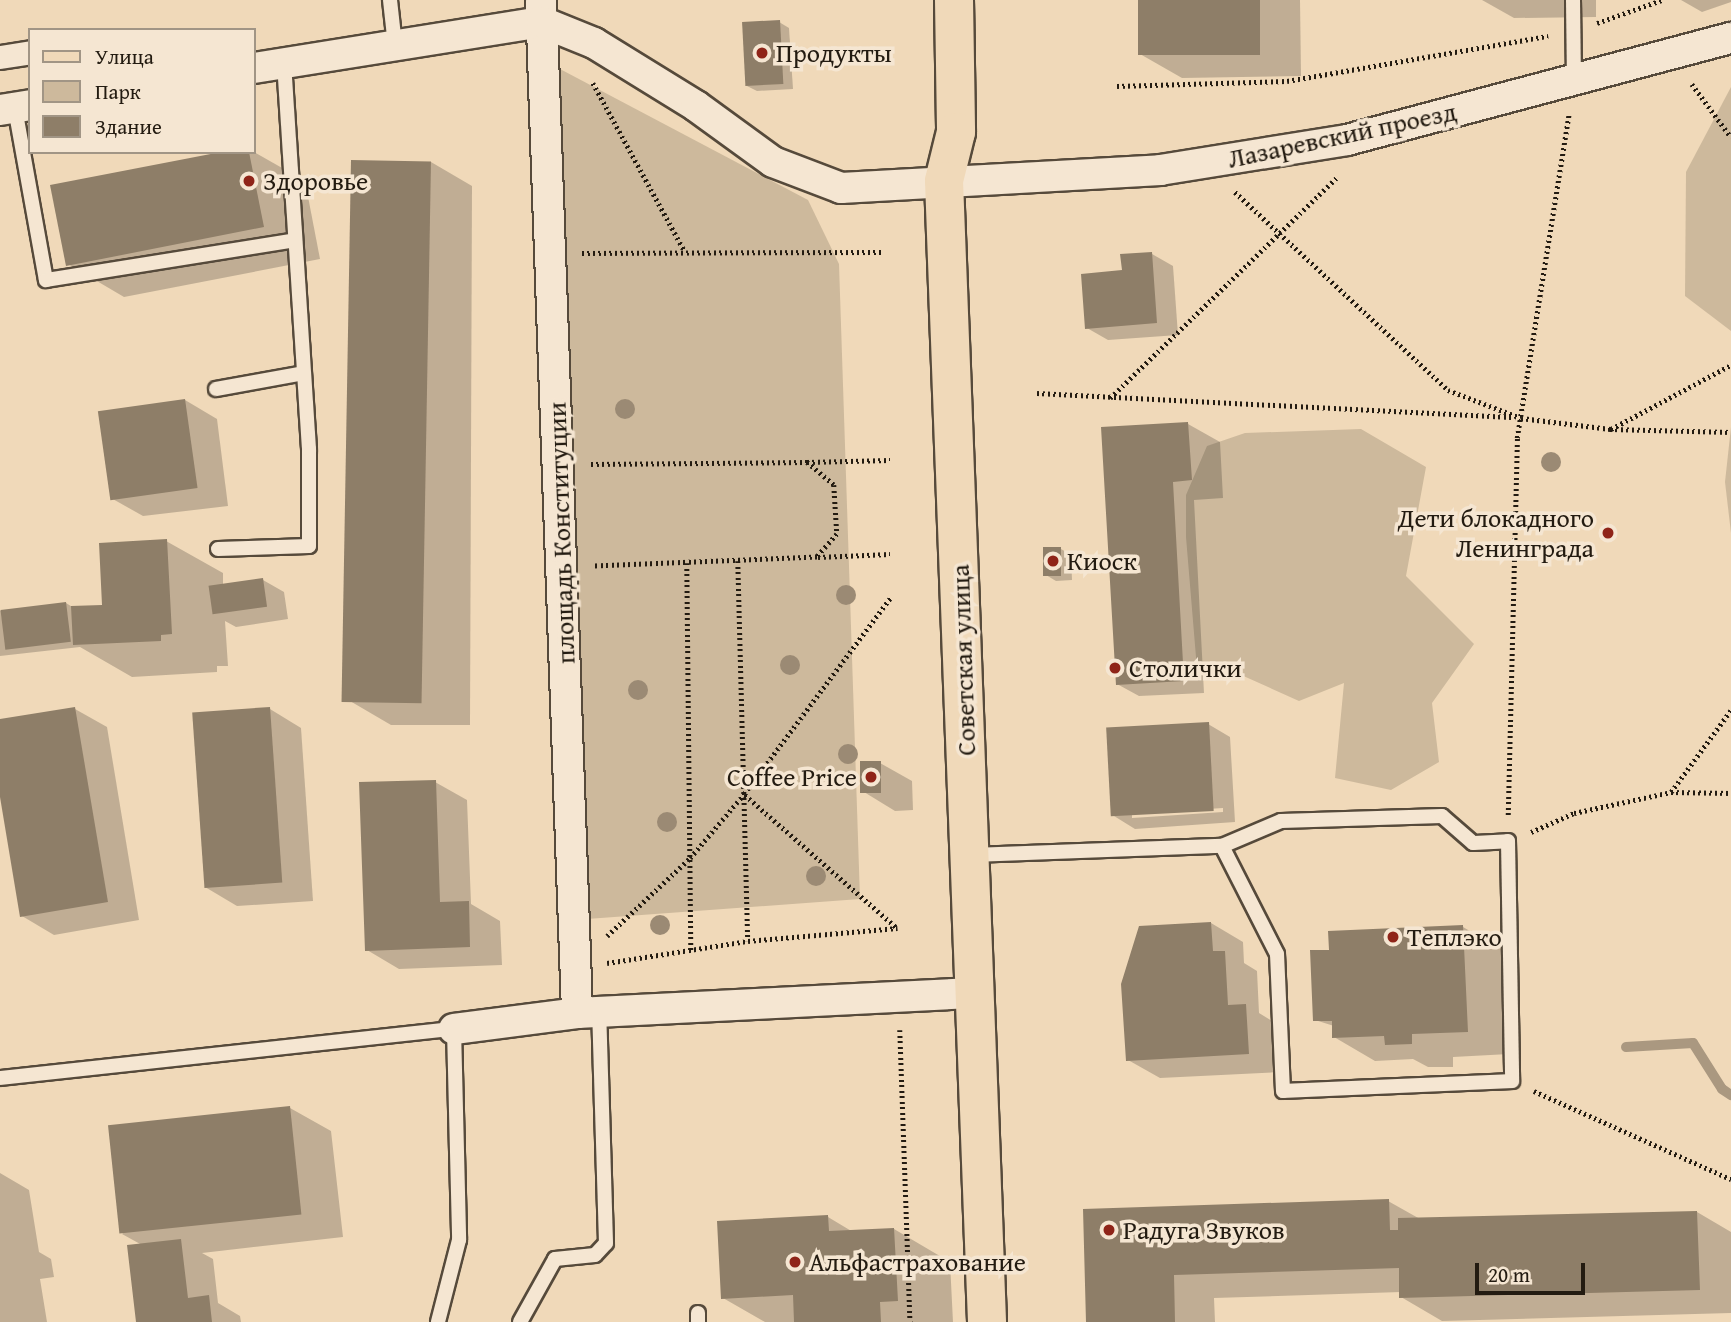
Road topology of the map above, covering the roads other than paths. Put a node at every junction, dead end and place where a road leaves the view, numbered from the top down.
1 (390, 0) edge
2 (954, 0) edge
3 (1573, 0) edge
4 (547, 7) edge
5 (1731, 38) edge
6 (395, 45) junction
7 (28, 52) edge
8 (0, 57) edge
9 (284, 63) junction
10 (256, 68) edge
11 (1574, 82) junction
12 (15, 108) edge
13 (944, 181) junction
14 (295, 240) junction
15 (304, 373) junction
16 (216, 389) dead end
17 (218, 549) dead end
18 (1222, 846) junction
19 (972, 855) junction
20 (974, 993) junction
21 (588, 1013) junction
22 (454, 1030) junction
23 (0, 1078) edge
24 (438, 1322) edge
25 (520, 1322) edge
26 (987, 1322) edge

1 - 6 lane
2 - 13 main road, Советская улица
3 - 11 lane
4 - 6 street
4 - 13 street, Лазаревский проезд
4 - 21 street, площадь Конституции
5 - 11 street, Лазаревский проезд
6 - 9 street
7 - 8 street
9 - 10 street
9 - 14 lane
11 - 13 street, Лазаревский проезд
12 - 14 lane
13 - 19 main road, Советская улица
14 - 15 lane
15 - 16 lane
15 - 17 lane
18 - 18 lane
18 - 19 lane
19 - 20 main road, Советская улица
20 - 21 street
20 - 26 main road, Советская улица
21 - 22 street
21 - 25 lane
22 - 23 lane
22 - 24 lane

